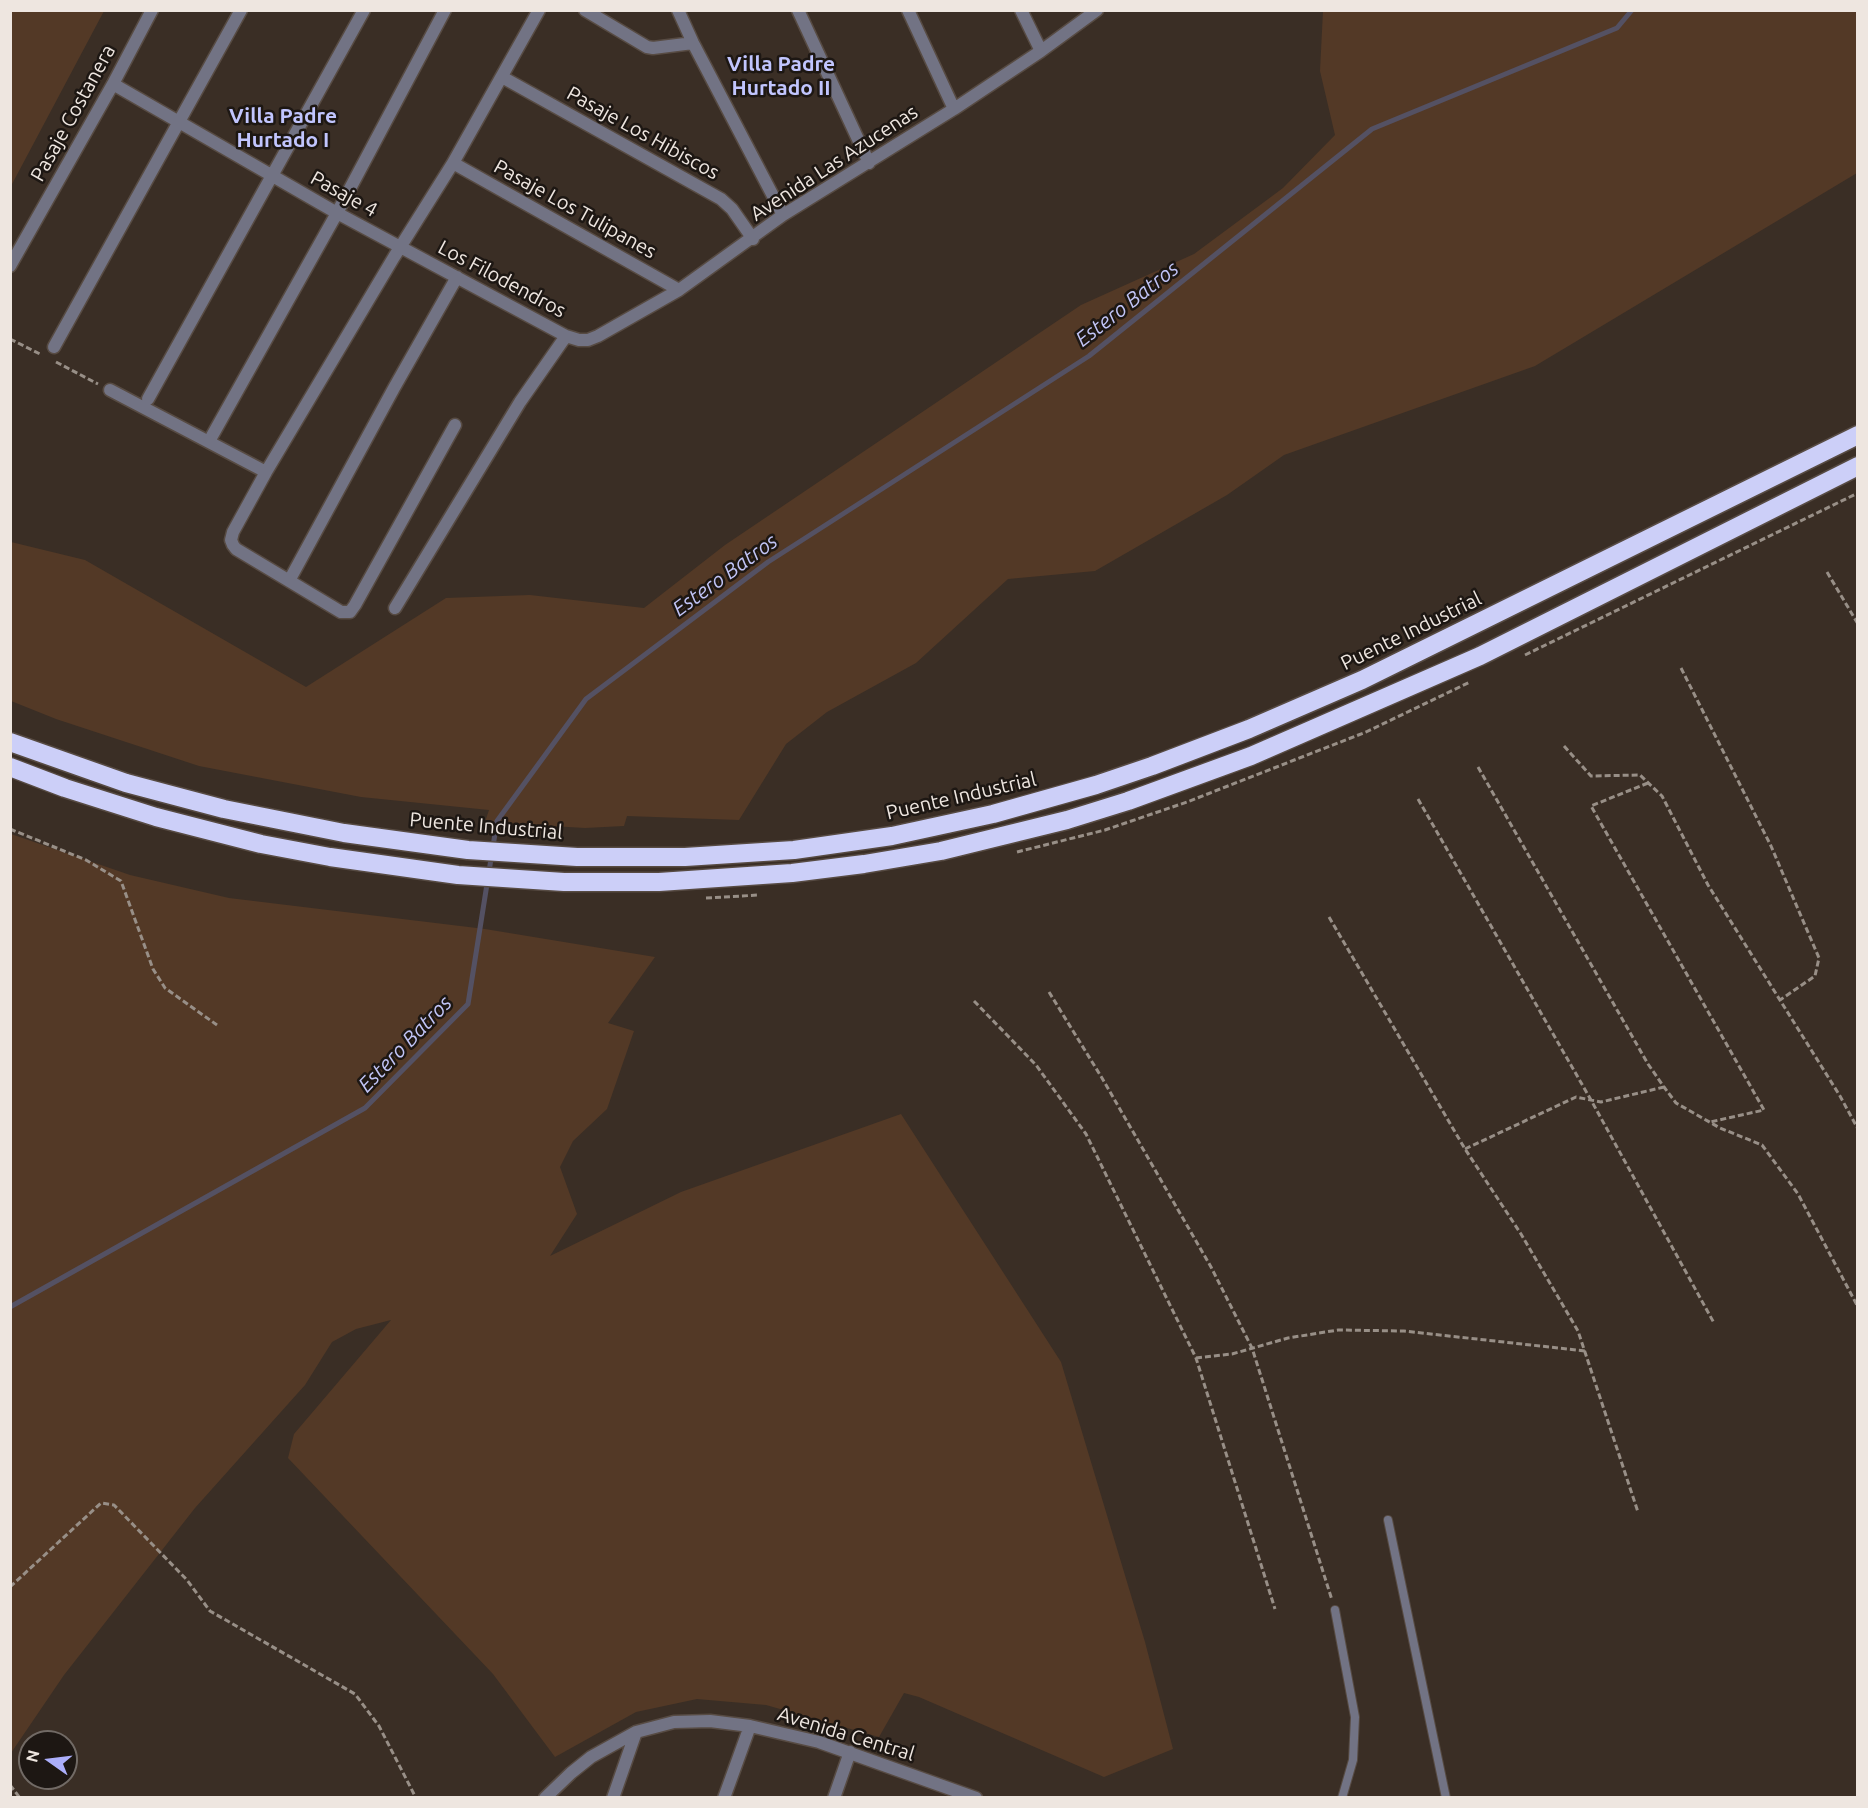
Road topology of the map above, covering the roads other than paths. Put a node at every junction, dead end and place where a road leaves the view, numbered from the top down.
1 (152, 10) edge
2 (241, 10) edge
3 (364, 10) edge
4 (446, 10) edge
5 (539, 10) edge
6 (585, 10) edge
7 (678, 10) edge
8 (798, 10) edge
9 (908, 10) edge
10 (1022, 10) edge
11 (1097, 10) edge
12 (693, 44) junction
13 (1041, 51) junction
14 (502, 77) junction
15 (113, 84) junction
16 (954, 109) junction
17 (180, 123) junction
18 (453, 163) junction
19 (869, 163) junction
20 (273, 177) junction
21 (337, 213) junction
22 (783, 215) junction
23 (753, 238) junction
24 (401, 246) junction
25 (10, 266) edge
26 (457, 277) junction
27 (679, 290) junction
28 (566, 336) junction
29 (588, 340) joint
30 (54, 347) dead end
31 (110, 390) road end
32 (148, 399) dead end
33 (456, 425) dead end
34 (1857, 435) edge
35 (212, 436) dead end
36 (1857, 466) edge
37 (266, 472) junction
38 (289, 581) junction
39 (395, 608) dead end
40 (10, 742) edge
41 (10, 767) edge
42 (1388, 1520) dead end
43 (1335, 1610) road end
44 (750, 1726) junction
45 (636, 1732) junction
46 (850, 1752) junction
47 (943, 1792) edge
48 (545, 1797) edge
49 (613, 1797) edge
50 (724, 1797) edge
51 (834, 1797) edge
52 (976, 1797) edge
53 (1342, 1797) edge
54 (1446, 1797) edge

1 - 15 street, Pasaje Costanera
2 - 17 street
3 - 20 street
4 - 21 street
5 - 14 street
6 - 12 street
7 - 12 street
8 - 19 street
9 - 16 street
10 - 13 street
11 - 13 street, Avenida Las Azucenas
12 - 22 street
13 - 16 street, Avenida Las Azucenas
14 - 18 street
14 - 23 street, Pasaje Los Hibiscos
15 - 17 street, Pasaje 4
15 - 25 street, Pasaje Costanera
16 - 19 street, Avenida Las Azucenas
17 - 20 street, Pasaje 4
17 - 30 street
18 - 24 street
18 - 27 street, Pasaje Los Tulipanes
19 - 22 street, Avenida Las Azucenas
20 - 21 street, Pasaje 4
20 - 32 street
21 - 24 street, Pasaje 4
21 - 35 street
22 - 23 street, Avenida Las Azucenas
23 - 27 street, Avenida Las Azucenas
24 - 26 street, Los Filodendros
24 - 37 street
26 - 28 street, Los Filodendros
26 - 38 street
27 - 29 street, Avenida Las Azucenas
28 - 29 street, Los Filodendros
28 - 39 street
31 - 37 street
33 - 38 street
34 - 40 highway, Puente Industrial
36 - 41 highway
37 - 38 street
42 - 54 lane
43 - 53 lane
44 - 45 street, Avenida Central
44 - 46 street, Avenida Central
44 - 50 street
45 - 48 street, Avenida Central
45 - 49 street
46 - 47 street, Avenida Central
46 - 51 street
47 - 52 street, Avenida Central

